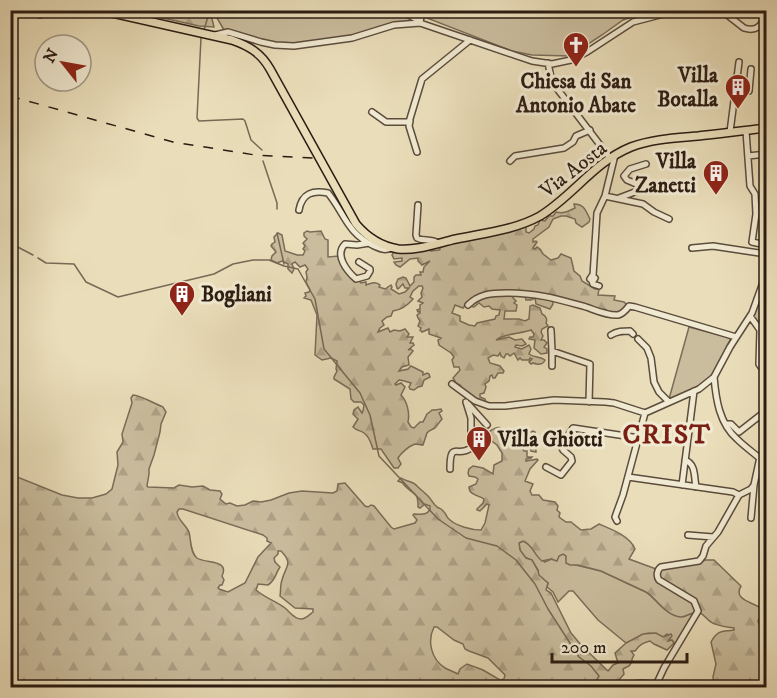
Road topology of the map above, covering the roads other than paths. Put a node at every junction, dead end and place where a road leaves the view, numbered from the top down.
1 (99, 10) edge
2 (399, 10) edge
3 (419, 10) edge
4 (679, 10) edge
5 (721, 10) edge
6 (736, 10) edge
7 (766, 16) edge
8 (734, 20) junction
9 (420, 22) junction
10 (213, 36) junction
11 (470, 40) junction
12 (739, 62) dead end
13 (548, 63) junction
14 (751, 69) dead end
15 (735, 91) junction
16 (372, 112) dead end
17 (410, 121) junction
18 (766, 128) edge
19 (590, 130) junction
20 (746, 131) junction
21 (730, 132) junction
22 (417, 152) dead end
23 (766, 154) edge
24 (612, 156) junction
25 (748, 156) junction
26 (510, 161) dead end
27 (646, 164) dead end
28 (605, 196) junction
29 (618, 198) junction
30 (418, 206) dead end
31 (299, 210) dead end
32 (669, 219) dead end
33 (369, 243) junction
34 (439, 243) junction
35 (766, 245) edge
36 (392, 248) junction
37 (692, 248) dead end
38 (766, 254) edge
39 (359, 262) dead end
40 (766, 274) edge
41 (599, 286) dead end
42 (468, 305) dead end
43 (750, 316) junction
44 (551, 330) dead end
45 (610, 335) dead end
46 (736, 338) junction
47 (552, 351) junction
48 (552, 366) dead end
49 (766, 368) edge
50 (714, 377) junction
51 (452, 384) dead end
52 (694, 391) junction
53 (468, 400) junction
54 (589, 402) junction
55 (669, 402) junction
56 (645, 414) junction
57 (762, 414) dead end
58 (726, 424) junction
59 (487, 425) dead end
60 (639, 438) junction
61 (759, 457) junction
62 (685, 460) junction
63 (766, 464) edge
64 (546, 466) dead end
65 (450, 469) dead end
66 (628, 477) junction
67 (682, 485) junction
68 (754, 485) junction
69 (696, 487) junction
70 (739, 495) junction
71 (752, 518) dead end
72 (617, 521) dead end
73 (688, 535) dead end
74 (713, 537) junction
75 (657, 683) junction
76 (635, 684) dead end
77 (668, 687) edge

1 - 10 main road
2 - 9 street
3 - 9 street
4 - 13 street
5 - 8 street
6 - 8 street
7 - 8 street
9 - 10 street
9 - 11 street
10 - 36 main road
11 - 13 street
11 - 17 street
12 - 15 street
13 - 19 street
14 - 15 street
15 - 21 street
16 - 17 street
17 - 22 street
18 - 20 main road, Via Aosta
19 - 24 street
19 - 26 street
20 - 21 main road, Via Aosta
20 - 25 street
21 - 24 main road, Via Aosta
23 - 25 street
24 - 28 street
24 - 34 main road, Via Aosta
25 - 35 street
27 - 29 street
28 - 29 street
28 - 41 street
29 - 32 street
30 - 34 street
31 - 33 street
33 - 36 street
33 - 39 street
34 - 36 main road, Via Aosta
37 - 38 street
40 - 43 street
42 - 46 street
43 - 46 street
43 - 49 street
44 - 47 street
45 - 55 street
46 - 50 street
47 - 48 street
47 - 54 street
50 - 52 street
50 - 58 street
51 - 53 street
52 - 55 street
52 - 62 street
53 - 54 street
53 - 59 street
53 - 65 street
54 - 56 street
55 - 56 street
56 - 60 street
57 - 58 street
58 - 61 street
60 - 64 street
60 - 66 street
61 - 63 street
61 - 68 street
62 - 67 street
62 - 69 street
66 - 67 street
66 - 72 street
67 - 69 street
68 - 70 street
68 - 71 street
69 - 70 street
70 - 74 street
73 - 74 street
74 - 75 street
75 - 76 street
75 - 77 street

